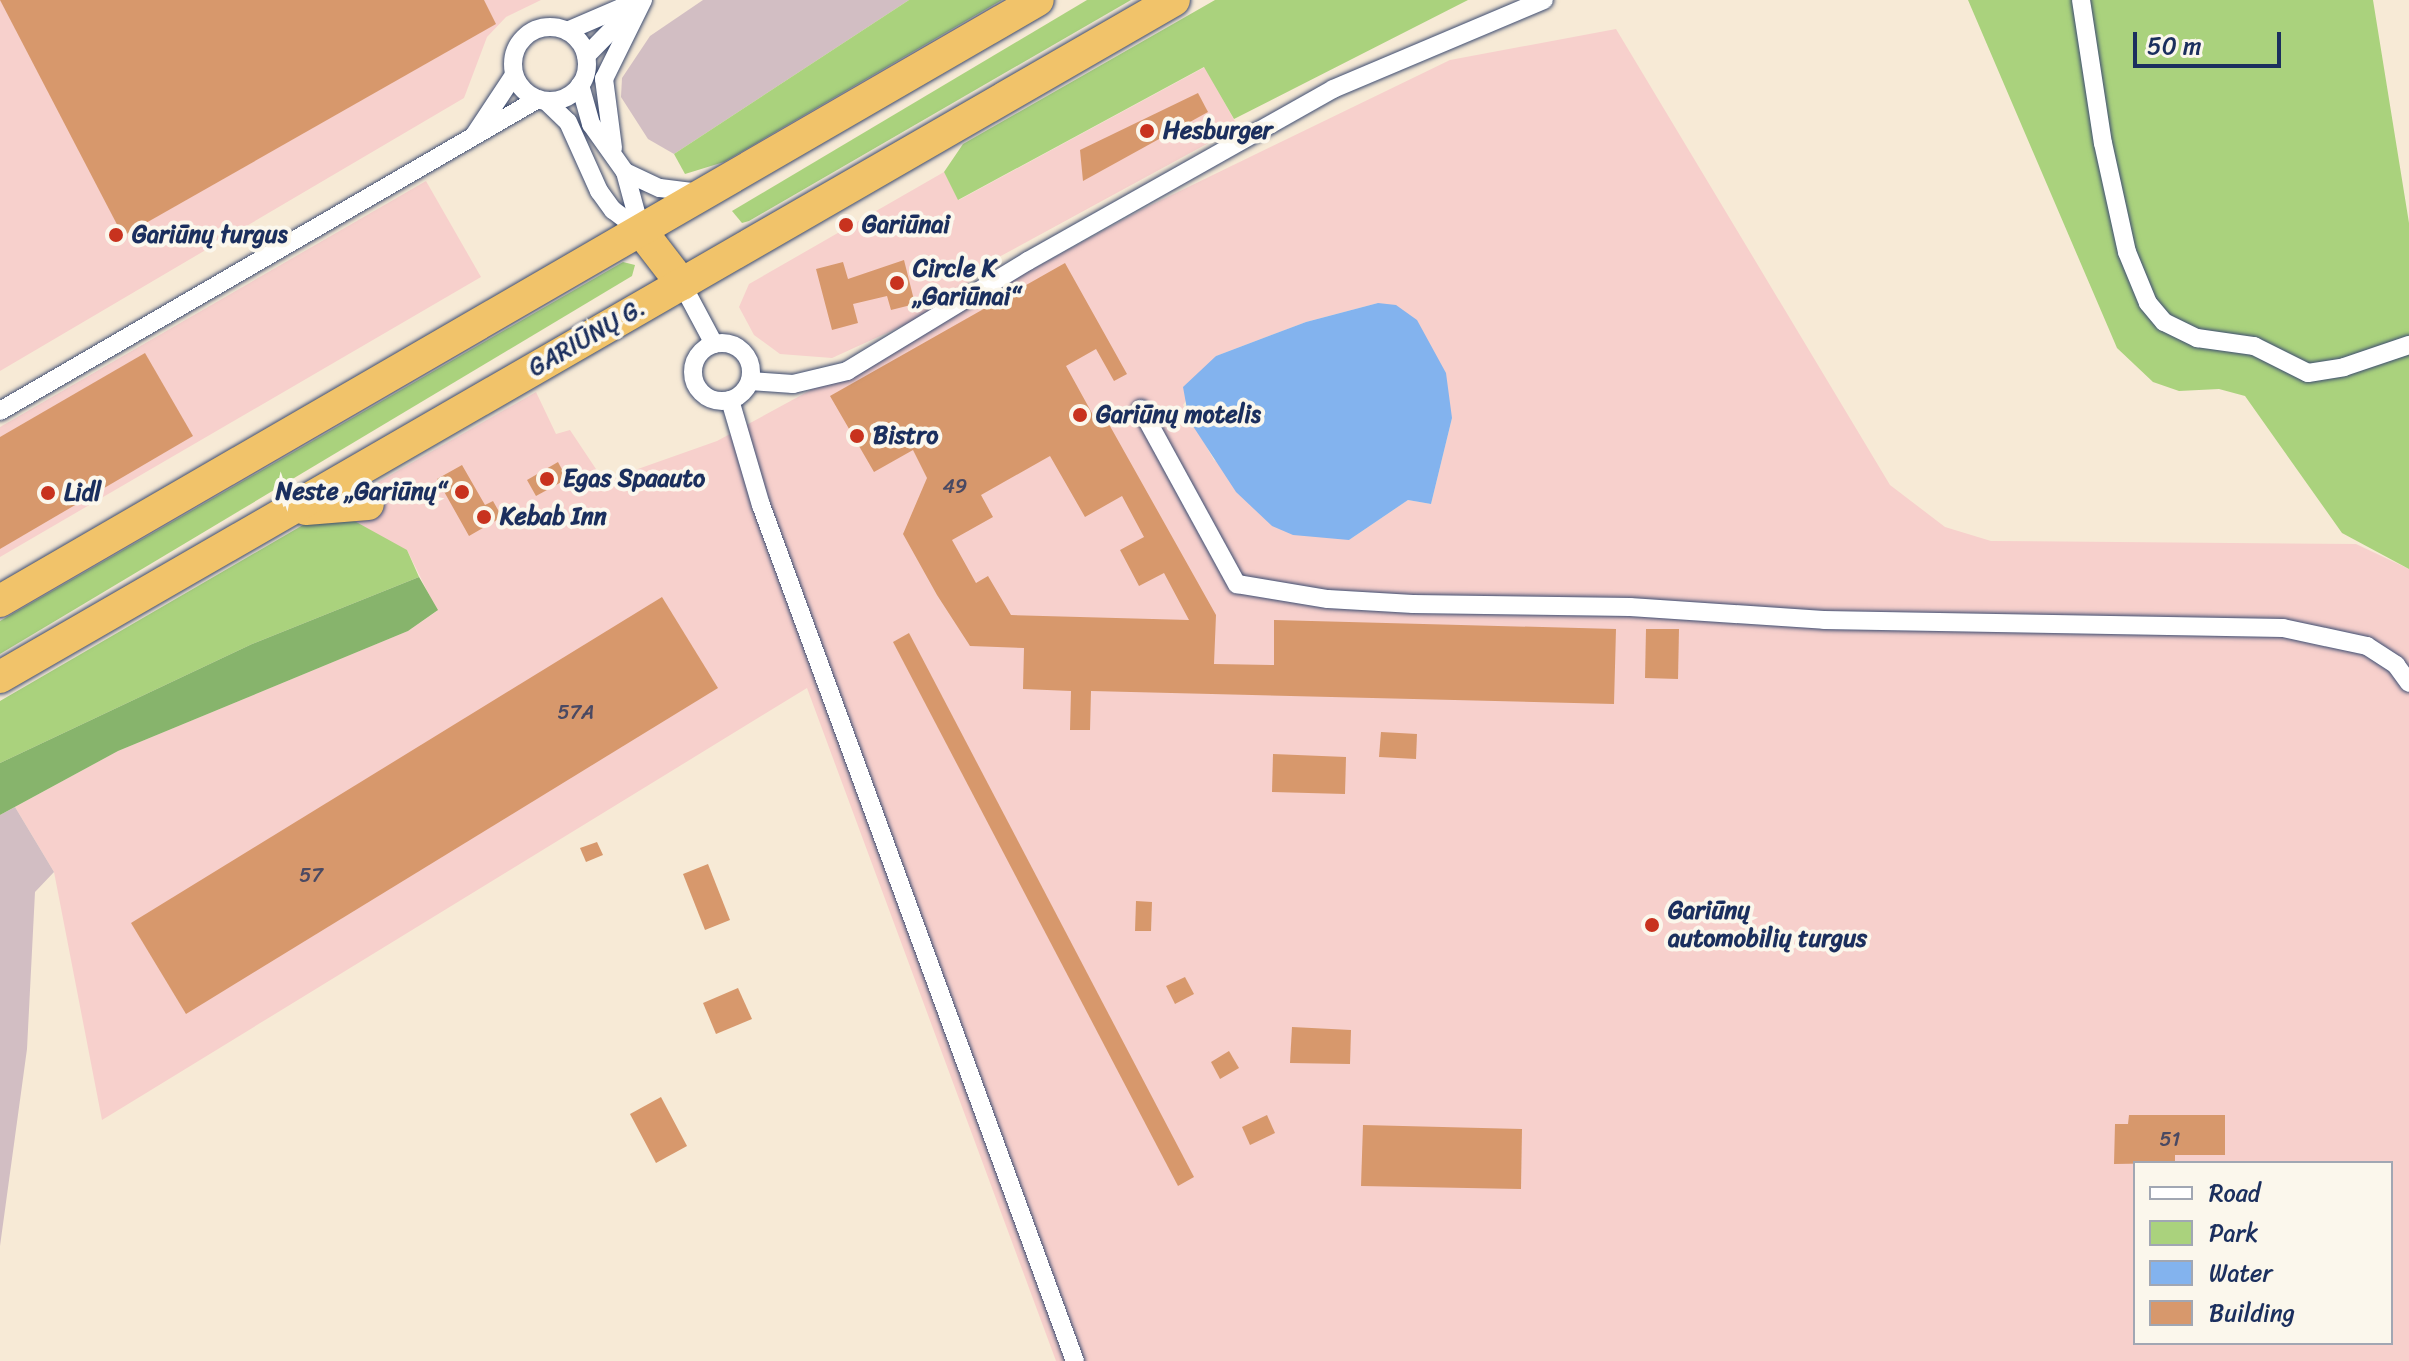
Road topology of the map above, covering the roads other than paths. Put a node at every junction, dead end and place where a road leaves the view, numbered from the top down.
1 (642, 0) edge
2 (1038, 0) edge
3 (1174, 0) edge
4 (1544, 0) edge
5 (2081, 0) edge
6 (567, 31) junction
7 (586, 56) junction
8 (514, 75) junction
9 (580, 85) junction
10 (542, 100) junction
11 (949, 130) junction
12 (475, 134) junction
13 (613, 148) junction
14 (933, 170) dead end
15 (625, 172) junction
16 (705, 193) junction
17 (641, 231) junction
18 (682, 284) junction
19 (714, 344) junction
20 (2409, 345) edge
21 (750, 381) junction
22 (730, 400) junction
23 (1141, 409) dead end
24 (0, 411) edge
25 (368, 504) dead end
26 (279, 516) junction
27 (0, 601) edge
28 (0, 677) edge
29 (2409, 683) edge
30 (1075, 1361) edge

1 - 6 street
1 - 7 street
1 - 13 street
2 - 16 highway
3 - 11 highway, GARIŪNŲ G.
4 - 21 street
5 - 20 street
6 - 7 street
6 - 8 street
7 - 9 street
8 - 10 street
8 - 12 street
9 - 10 street
9 - 13 street
10 - 12 street
10 - 17 street
11 - 14 highway
11 - 18 highway, GARIŪNŲ G.
12 - 24 street
13 - 15 street
15 - 16 street
15 - 17 street
16 - 17 highway
17 - 18 highway
17 - 27 highway
18 - 19 street
18 - 26 highway, GARIŪNŲ G.
19 - 21 street
19 - 22 street
21 - 22 street
22 - 30 street
23 - 29 street
25 - 26 highway
26 - 28 highway, GARIŪNŲ G.

